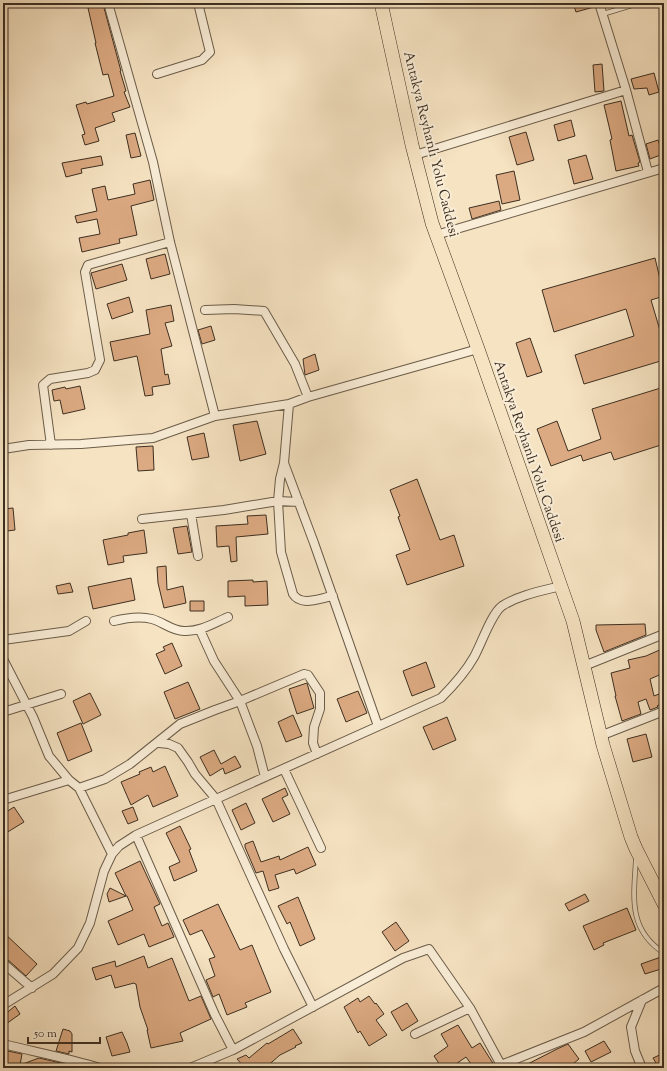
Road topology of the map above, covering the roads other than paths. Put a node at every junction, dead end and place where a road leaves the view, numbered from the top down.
1 (108, 3) edge
2 (198, 3) edge
3 (381, 3) edge
4 (599, 3) edge
5 (639, 3) edge
6 (603, 14) junction
7 (157, 74) dead end
8 (626, 90) junction
9 (415, 155) junction
10 (664, 168) edge
11 (648, 172) junction
12 (436, 235) junction
13 (170, 242) junction
14 (205, 310) dead end
15 (478, 349) junction
16 (308, 397) junction
17 (289, 404) junction
18 (215, 416) junction
19 (51, 445) junction
20 (3, 449) edge
21 (284, 463) junction
22 (278, 502) junction
23 (299, 502) junction
24 (191, 514) junction
25 (142, 519) dead end
26 (198, 556) dead end
27 (561, 586) junction
28 (333, 596) junction
29 (228, 617) dead end
30 (86, 621) dead end
31 (114, 621) dead end
32 (200, 630) junction
33 (664, 634) edge
34 (3, 640) edge
35 (3, 659) edge
36 (584, 666) junction
37 (61, 694) dead end
38 (240, 701) junction
39 (26, 705) junction
40 (664, 711) edge
41 (3, 712) edge
42 (378, 726) junction
43 (600, 736) junction
44 (159, 742) junction
45 (317, 754) junction
46 (284, 769) junction
47 (265, 777) junction
48 (69, 780) junction
49 (79, 788) junction
50 (216, 799) junction
51 (3, 800) edge
52 (136, 835) junction
53 (321, 848) dead end
54 (636, 849) junction
55 (112, 854) junction
56 (664, 904) edge
57 (664, 953) edge
58 (3, 963) edge
59 (32, 988) junction
60 (664, 988) edge
61 (642, 1000) junction
62 (3, 1005) edge
63 (313, 1007) junction
64 (470, 1008) junction
65 (415, 1034) dead end
66 (3, 1044) edge
67 (233, 1050) junction
68 (501, 1067) edge
69 (100, 1068) edge
70 (190, 1068) edge
71 (642, 1068) edge

1 - 13 street
2 - 7 street
3 - 9 main road, Antakya Reyhanlı Yolu Caddesi
4 - 6 street
5 - 6 lane
6 - 8 street
8 - 9 street
8 - 11 street
9 - 12 main road, Antakya Reyhanlı Yolu Caddesi
10 - 11 street
11 - 12 street
12 - 15 main road, Antakya Reyhanlı Yolu Caddesi
13 - 18 street
13 - 19 street
14 - 16 street
15 - 16 street
15 - 27 main road, Antakya Reyhanlı Yolu Caddesi
16 - 17 street
17 - 18 street
17 - 21 street
18 - 19 street
19 - 20 street
21 - 22 street
21 - 23 street
22 - 23 street
22 - 24 street
22 - 28 street
23 - 28 street
24 - 25 street
24 - 26 street
27 - 36 main road, Antakya Reyhanlı Yolu Caddesi
27 - 42 street
28 - 42 street
29 - 32 street
30 - 34 street
31 - 32 street
32 - 38 street
33 - 36 street
35 - 39 street
36 - 43 main road, Antakya Reyhanlı Yolu Caddesi
37 - 39 street
38 - 44 street
38 - 45 street
38 - 47 street
39 - 41 street
39 - 48 street
40 - 43 street
42 - 45 street
43 - 54 main road, Antakya Reyhanlı Yolu Caddesi
44 - 49 street
44 - 50 street
45 - 46 street
46 - 47 street
46 - 53 street
47 - 50 street
48 - 49 street
48 - 51 street
49 - 55 street
50 - 52 street
50 - 63 street
52 - 55 street
52 - 67 street
54 - 56 main road, Antakya Reyhanlı Yolu Caddesi
54 - 57 lane
55 - 59 street
58 - 59 street
59 - 62 street
60 - 61 street
61 - 68 street
61 - 71 street
63 - 64 street
63 - 67 street
64 - 65 street
64 - 68 street
66 - 69 street
67 - 70 street

